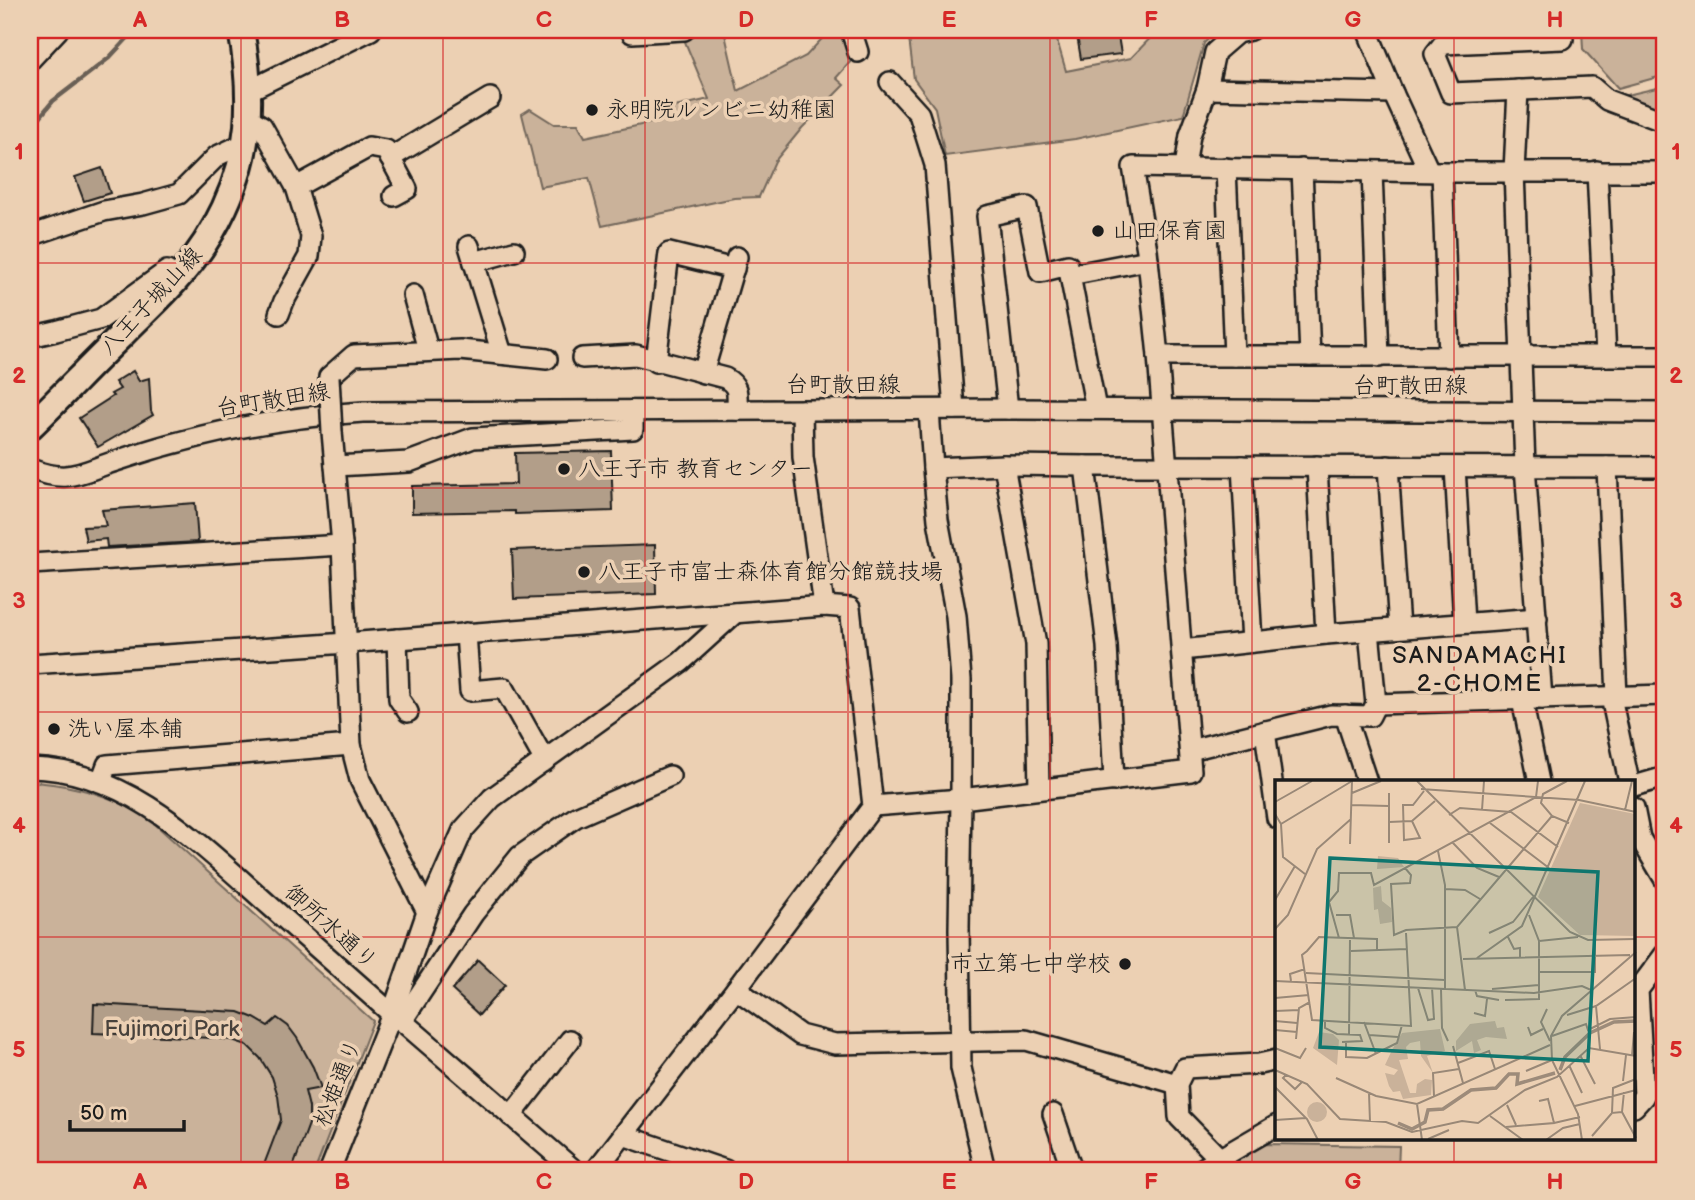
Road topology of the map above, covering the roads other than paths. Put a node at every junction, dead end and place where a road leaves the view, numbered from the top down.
1 (242, 30) edge
2 (371, 30) edge
3 (631, 30) edge
4 (684, 30) edge
5 (851, 30) edge
6 (1250, 30) edge
7 (1367, 30) edge
8 (54, 31) edge
9 (1534, 35) edge
10 (1467, 36) edge
11 (1563, 39) dead end
12 (858, 52) dead end
13 (30, 60) edge
14 (890, 82) dead end
15 (1207, 89) junction
16 (1518, 90) junction
17 (248, 91) junction
18 (1393, 93) junction
19 (491, 99) dead end
20 (248, 117) junction
21 (1665, 122) edge
22 (243, 146) junction
23 (390, 158) junction
24 (1185, 167) junction
25 (1226, 167) junction
26 (1302, 169) junction
27 (1372, 171) junction
28 (1597, 171) junction
29 (1436, 172) junction
30 (1514, 172) junction
31 (1665, 172) edge
32 (296, 187) junction
33 (394, 196) dead end
34 (30, 236) edge
35 (514, 251) dead end
36 (1149, 260) junction
37 (1070, 275) junction
38 (178, 279) junction
39 (413, 295) dead end
40 (279, 314) dead end
41 (30, 337) edge
42 (428, 351) junction
43 (502, 354) junction
44 (1158, 356) junction
45 (1234, 356) junction
46 (1310, 356) junction
47 (1521, 356) junction
48 (1606, 356) junction
49 (1665, 356) edge
50 (1379, 357) junction
51 (1449, 357) junction
52 (582, 358) dead end
53 (547, 359) dead end
54 (656, 362) junction
55 (703, 373) junction
56 (954, 409) junction
57 (1008, 409) junction
58 (1096, 409) junction
59 (1161, 409) junction
60 (737, 410) junction
61 (802, 410) junction
62 (929, 410) junction
63 (633, 411) junction
64 (1524, 411) junction
65 (1665, 412) edge
66 (30, 427) edge
67 (1004, 465) junction
68 (335, 466) junction
69 (1085, 466) junction
70 (1167, 466) junction
71 (1242, 466) junction
72 (1388, 466) junction
73 (1525, 466) junction
74 (1317, 467) junction
75 (1455, 467) junction
76 (1607, 467) junction
77 (1665, 467) edge
78 (30, 468) edge
79 (933, 468) junction
80 (342, 545) junction
81 (30, 564) edge
82 (824, 606) junction
83 (735, 613) junction
84 (1537, 618) junction
85 (1464, 623) junction
86 (1399, 628) junction
87 (1369, 631) junction
88 (466, 633) junction
89 (1326, 634) junction
90 (397, 639) junction
91 (1252, 642) junction
92 (346, 643) junction
93 (1182, 650) junction
94 (30, 664) edge
95 (1665, 695) edge
96 (1614, 697) junction
97 (1532, 699) junction
98 (1376, 704) junction
99 (408, 712) dead end
100 (1345, 715) junction
101 (1265, 731) junction
102 (351, 745) junction
103 (1190, 750) junction
104 (545, 761) junction
105 (30, 768) edge
106 (670, 776) dead end
107 (1665, 778) edge
108 (1366, 780) edge
109 (1539, 780) edge
110 (1629, 780) edge
111 (101, 781) junction
112 (1114, 781) junction
113 (1636, 785) edge
114 (1039, 789) junction
115 (961, 799) junction
116 (1275, 804) edge
117 (873, 806) junction
118 (1637, 839) edge
119 (1665, 880) edge
120 (427, 912) junction
121 (1665, 954) edge
122 (736, 989) junction
123 (397, 1018) junction
124 (569, 1040) dead end
125 (961, 1043) junction
126 (1275, 1060) edge
127 (1177, 1084) junction
128 (1636, 1105) edge
129 (1054, 1114) dead end
130 (511, 1116) junction
131 (1275, 1126) edge
132 (623, 1135) junction
133 (1220, 1159) junction
134 (330, 1170) edge
135 (574, 1170) edge
136 (596, 1170) edge
137 (725, 1170) edge
138 (985, 1170) edge
139 (1072, 1170) edge
140 (1200, 1170) edge

1 - 17 main road, 八王子城山線
2 - 17 street
3 - 4 street
5 - 12 street
6 - 15 street
7 - 18 street
8 - 13 street
9 - 10 street
9 - 11 street
10 - 16 street
14 - 56 street
15 - 18 street
15 - 24 street
16 - 21 street
16 - 30 street
17 - 20 main road, 八王子城山線
18 - 29 street
19 - 23 street
20 - 22 main road, 八王子城山線
20 - 32 street
22 - 34 street
22 - 38 main road, 八王子城山線
23 - 32 street
23 - 33 street
24 - 25 street
24 - 36 street
25 - 26 street
25 - 45 street
26 - 27 street
26 - 46 street
27 - 29 street
27 - 50 street
28 - 30 street
28 - 31 street
28 - 48 street
29 - 30 street
29 - 51 street
30 - 47 street
32 - 40 street
35 - 43 street
36 - 37 street
36 - 44 street
37 - 57 street
37 - 58 street
38 - 41 street
38 - 66 main road, 八王子城山線
39 - 42 street
42 - 43 street
42 - 68 street, bridge
43 - 53 street
44 - 45 street
44 - 59 street
45 - 46 street
46 - 50 street
47 - 48 street
47 - 51 street
47 - 64 street
48 - 49 street
50 - 51 street
52 - 54 street
54 - 55 street
54 - 55 street
55 - 60 street
56 - 57 street, 台町散田線
56 - 62 street, 台町散田線
57 - 58 street, 台町散田線
58 - 59 street, 台町散田線
59 - 64 street, 台町散田線
59 - 70 street
60 - 61 street, 台町散田線
60 - 63 street, 台町散田線
61 - 62 street, 台町散田線
61 - 82 street
62 - 79 street
63 - 68 street
63 - 78 street, 台町散田線
64 - 65 street, 台町散田線
64 - 73 street
67 - 69 street
67 - 79 street
67 - 114 street
68 - 80 street
69 - 70 street
69 - 112 street
70 - 71 street
70 - 93 street
71 - 74 street
71 - 91 street
72 - 74 street
72 - 75 street
72 - 86 street
73 - 75 street
73 - 76 street
73 - 84 street
74 - 89 street
75 - 85 street
76 - 77 street
76 - 96 street
79 - 115 street
80 - 81 street
80 - 92 street
82 - 83 street
82 - 117 street
83 - 88 street
83 - 104 street
84 - 85 street
84 - 97 street
85 - 86 street
86 - 87 street
87 - 89 street
87 - 98 street
88 - 90 street
88 - 104 street
89 - 91 street
90 - 92 street
90 - 99 street
91 - 93 street
92 - 94 street
92 - 102 street
93 - 103 street
95 - 96 street
96 - 97 street
96 - 110 street
97 - 98 street
97 - 109 street
98 - 100 street
100 - 101 street
100 - 108 street
101 - 103 street
101 - 116 street
102 - 111 street
102 - 120 street
103 - 112 street
104 - 120 street
105 - 111 street, 御所水通り
106 - 123 street
107 - 113 street
111 - 123 street, 御所水通り
112 - 114 street
114 - 115 street
115 - 117 street
115 - 125 street
117 - 122 street
118 - 119 street
120 - 123 street
121 - 128 street
122 - 125 street
122 - 132 street
123 - 130 street, 御所水通り
123 - 134 street, 松姫通り
124 - 130 street
125 - 127 street
125 - 138 street
126 - 127 street
127 - 133 street
129 - 139 street
130 - 135 street, 御所水通り
131 - 133 street
132 - 136 street
132 - 137 street
133 - 140 street

